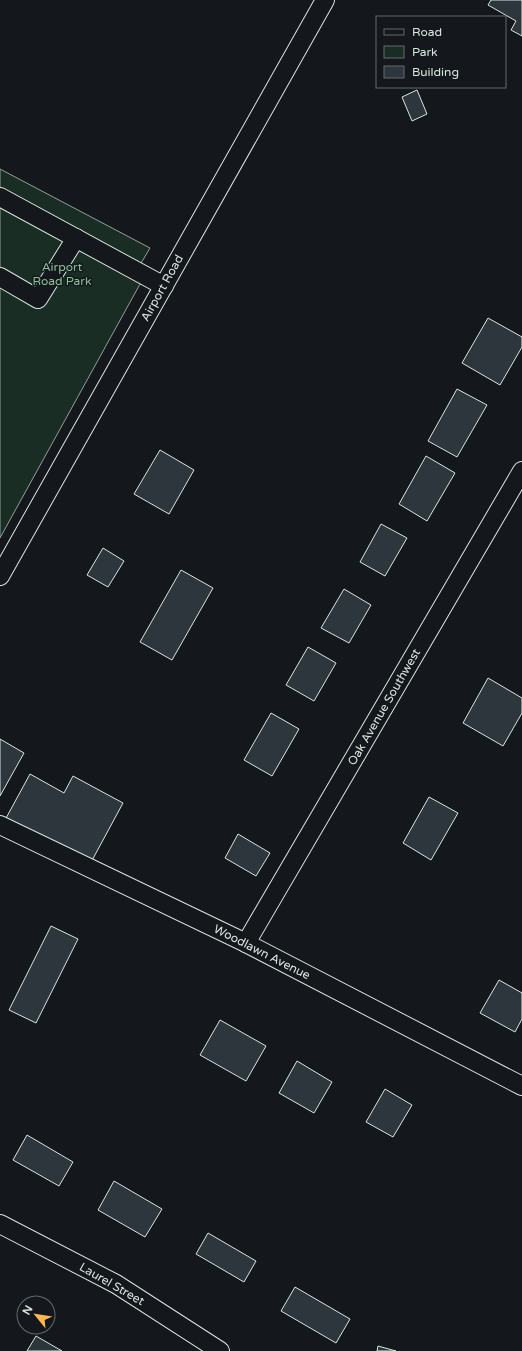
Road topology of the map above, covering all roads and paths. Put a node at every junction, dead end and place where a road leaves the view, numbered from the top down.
1 (325, 0) edge
2 (0, 197) edge
3 (76, 238) junction
4 (0, 277) edge
5 (164, 286) junction
6 (522, 471) edge
7 (0, 576) edge
8 (0, 824) edge
9 (246, 943) junction
10 (522, 1086) edge
11 (0, 1224) edge
12 (220, 1351) edge

1 - 5 street, Airport Road
2 - 3 street
3 - 4 street
3 - 5 street
5 - 7 street, Airport Road
6 - 9 street, Oak Avenue Southwest
8 - 9 street, Woodlawn Avenue
9 - 10 street, Woodlawn Avenue
11 - 12 street, Laurel Street

